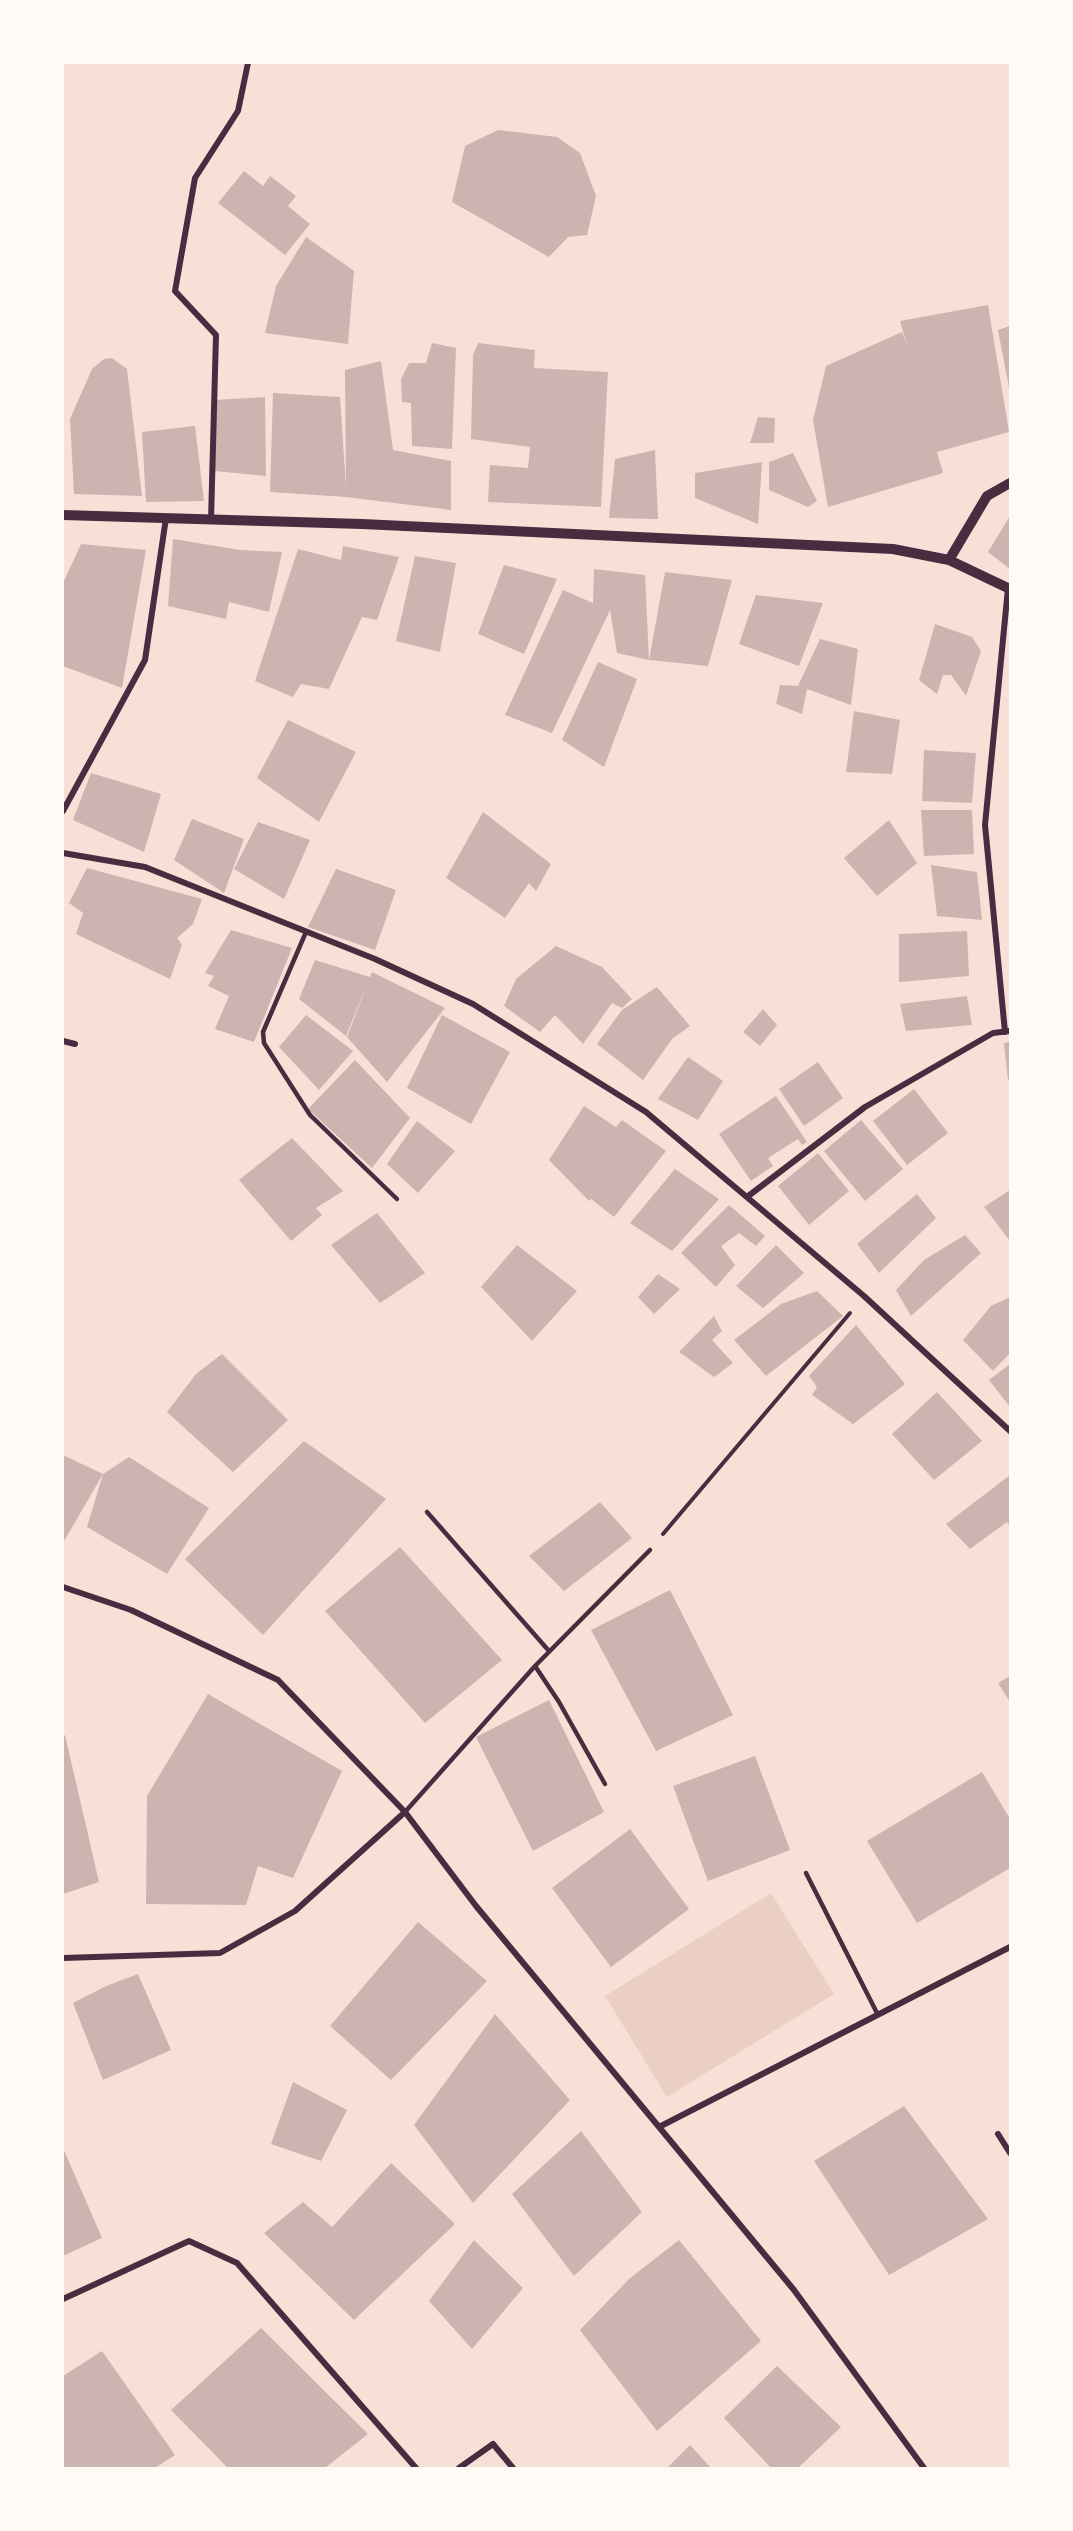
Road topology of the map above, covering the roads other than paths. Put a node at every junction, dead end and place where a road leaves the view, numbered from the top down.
1 (248, 63) edge
2 (1010, 483) edge
3 (63, 515) edge
4 (166, 518) junction
5 (211, 520) junction
6 (949, 560) junction
7 (1009, 588) edge
8 (63, 811) edge
9 (63, 853) edge
10 (306, 932) junction
11 (1007, 1032) edge
12 (63, 1041) edge
13 (75, 1044) dead end
14 (747, 1197) junction
15 (397, 1199) dead end
16 (1010, 1431) edge
17 (428, 1512) dead end
18 (650, 1550) road end
19 (63, 1587) edge
20 (549, 1651) junction
21 (535, 1666) junction
22 (605, 1784) dead end
23 (405, 1812) junction
24 (806, 1873) dead end
25 (1010, 1947) edge
26 (63, 1958) edge
27 (878, 2015) junction
28 (659, 2127) junction
29 (998, 2134) dead end
30 (1010, 2153) edge
31 (63, 2300) edge
32 (416, 2468) edge
33 (459, 2468) edge
34 (513, 2468) edge
35 (924, 2468) edge

1 - 5 street
2 - 6 street
3 - 4 street
4 - 5 street
4 - 8 street
5 - 6 street
6 - 7 street
7 - 11 street
9 - 10 street
10 - 14 street
10 - 15 lane
11 - 14 street
12 - 13 street
14 - 16 street
17 - 20 lane
18 - 20 lane
19 - 23 street
20 - 21 lane
21 - 22 lane
21 - 23 lane
23 - 26 street
23 - 28 street
24 - 27 lane
25 - 27 street
27 - 28 street
28 - 35 street
29 - 30 street
31 - 32 street
33 - 34 street

